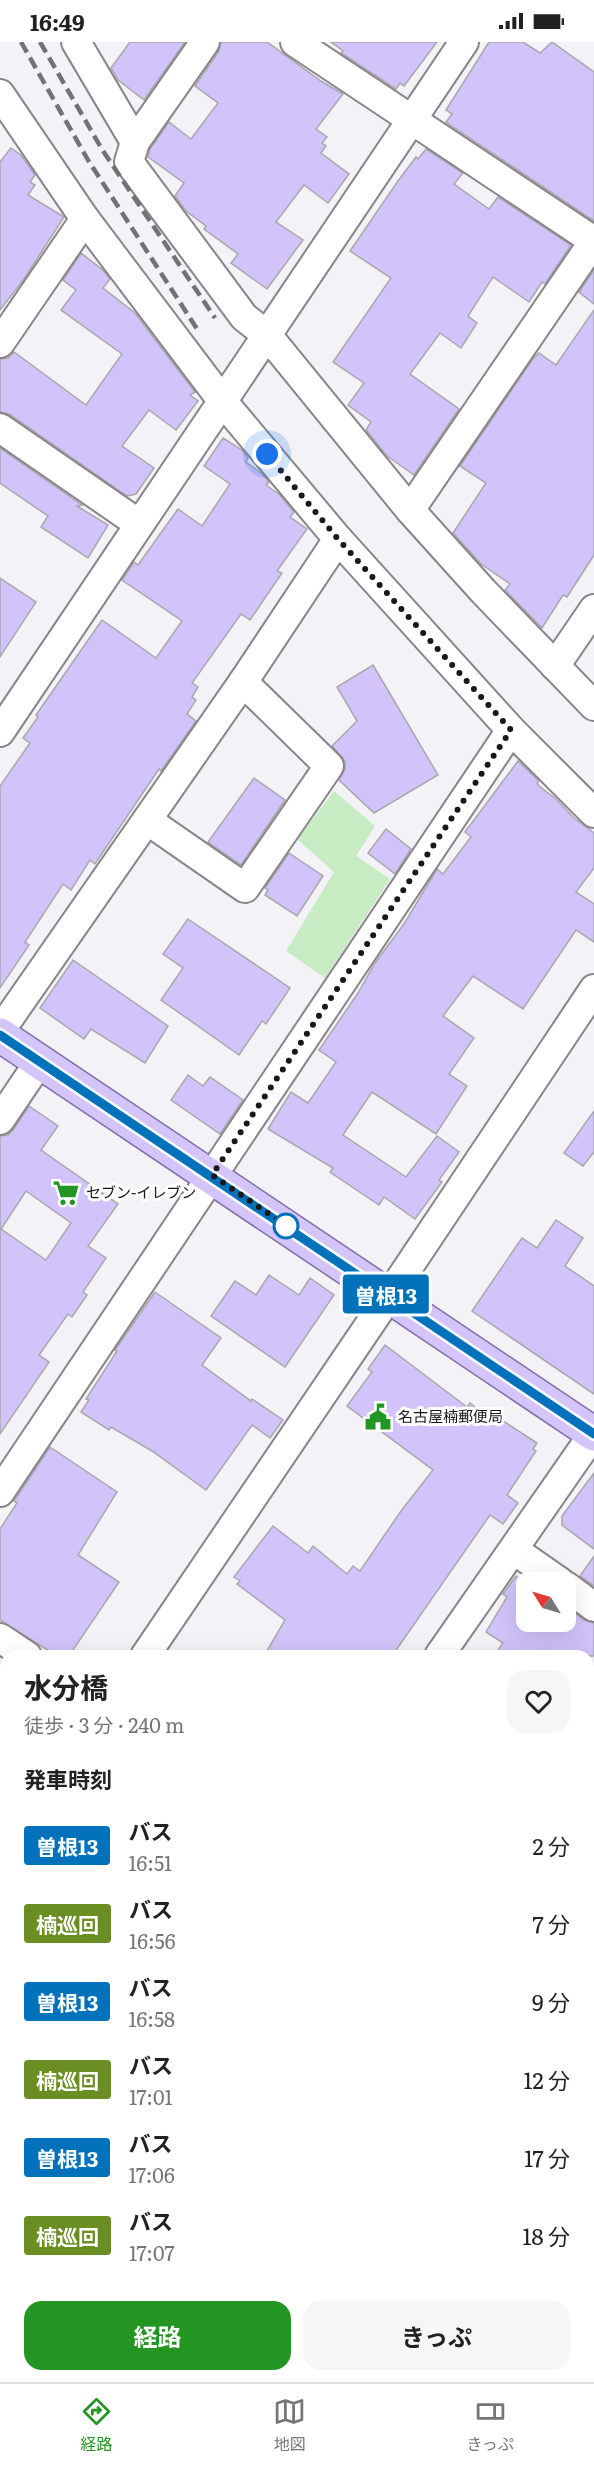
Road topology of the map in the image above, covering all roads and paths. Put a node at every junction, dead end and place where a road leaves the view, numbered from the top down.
1 (76, 42) edge
2 (205, 42) edge
3 (295, 42) edge
4 (464, 42) edge
5 (0, 94) edge
6 (412, 121) junction
7 (135, 142) junction
8 (85, 219) junction
9 (594, 241) edge
10 (268, 336) junction
11 (0, 343) edge
12 (224, 403) junction
13 (0, 428) edge
14 (410, 510) junction
15 (139, 524) junction
16 (338, 539) junction
17 (594, 609) edge
18 (555, 666) junction
19 (243, 682) junction
20 (594, 706) edge
21 (511, 730) junction
22 (0, 732) edge
23 (594, 813) edge
24 (147, 820) junction
25 (594, 989) edge
26 (0, 1033) edge
27 (40, 1062) junction
28 (0, 1120) edge
29 (212, 1175) junction
30 (389, 1296) junction
31 (594, 1433) edge
32 (0, 1492) edge
33 (514, 1550) junction
34 (546, 1572) edge
35 (576, 1594) edge
36 (594, 1607) edge
37 (0, 1638) edge
38 (18, 1650) edge
39 (149, 1650) edge
40 (443, 1650) edge

1 - 7 street
2 - 7 street
3 - 6 street
4 - 6 street
5 - 8 street
6 - 9 street
6 - 10 street
7 - 10 street
8 - 11 street
8 - 12 street
9 - 14 street
10 - 12 street
10 - 14 street
12 - 15 street
12 - 16 street
13 - 15 street
14 - 18 street
15 - 22 street
16 - 19 street
16 - 21 street
17 - 18 street
18 - 20 street
19 - 24 street
19 - 24 street
21 - 23 street
21 - 29 street
24 - 26 street
25 - 30 street
26 - 27 main road
27 - 28 street
27 - 29 main road
29 - 30 main road
29 - 32 street
30 - 31 main road
30 - 39 street
31 - 33 street
33 - 34 street
33 - 40 street
35 - 36 street
37 - 38 street

